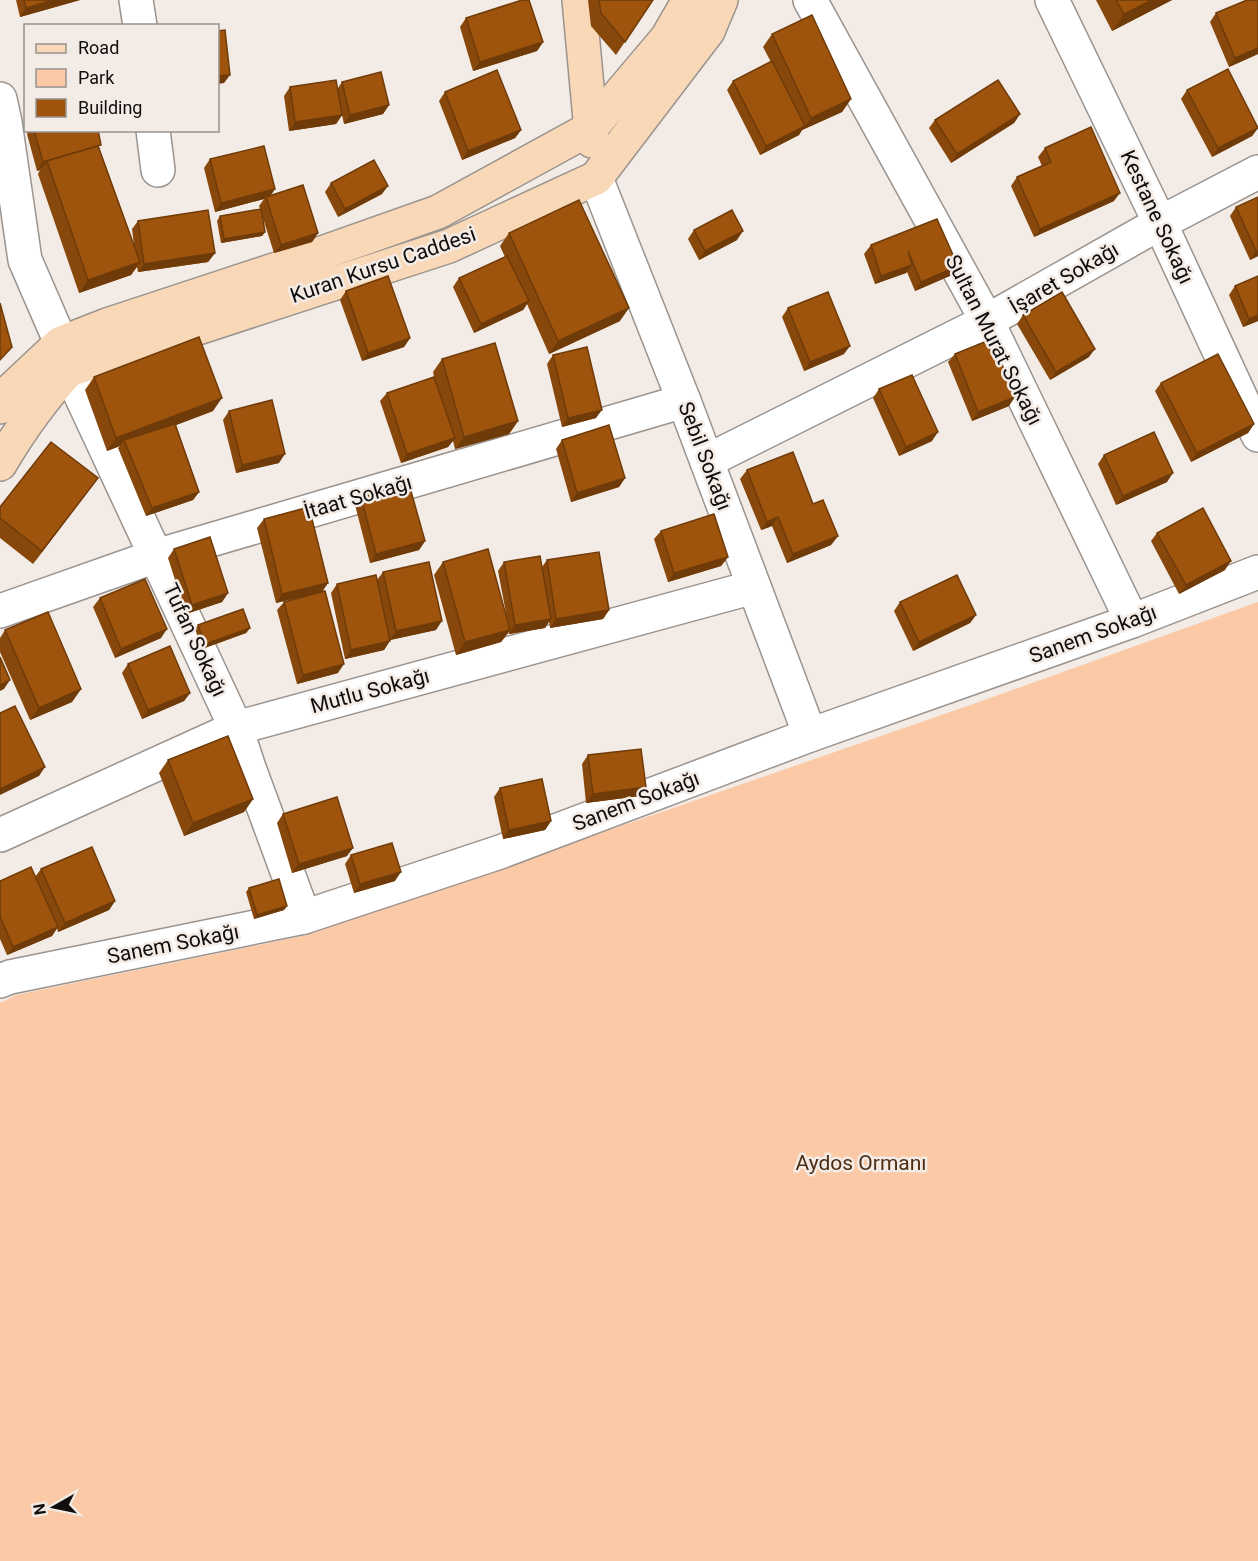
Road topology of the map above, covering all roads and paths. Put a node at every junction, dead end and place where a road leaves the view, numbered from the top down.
1 (136, 0) edge
2 (579, 0) edge
3 (689, 0) edge
4 (722, 0) edge
5 (810, 0) edge
6 (1052, 0) edge
7 (140, 24) edge
8 (2, 115) edge
9 (591, 128) junction
10 (153, 132) edge
11 (158, 170) dead end
12 (1258, 172) edge
13 (596, 178) junction
14 (1160, 223) junction
15 (13, 263) edge
16 (987, 321) junction
17 (65, 356) junction
18 (684, 401) junction
19 (0, 407) edge
20 (1258, 435) edge
21 (707, 461) junction
22 (0, 464) edge
23 (156, 556) junction
24 (1258, 572) edge
25 (754, 587) junction
26 (0, 611) edge
27 (1132, 621) junction
28 (236, 728) junction
29 (810, 735) junction
30 (0, 835) edge
31 (304, 917) junction
32 (0, 981) edge

1 - 7 street
2 - 9 main road
3 - 9 main road, Kuran Kursu Caddesi
4 - 13 main road, Kuran Kursu Caddesi
5 - 16 street, Sultan Murat Sokağı
6 - 14 street, Kestane Sokağı
8 - 15 street, Tufan Sokağı
9 - 13 main road
9 - 17 main road, Kuran Kursu Caddesi
10 - 11 street
12 - 14 street, İşaret Sokağı
13 - 17 main road, Kuran Kursu Caddesi
13 - 18 street, Sebil Sokağı
14 - 16 street, İşaret Sokağı
14 - 20 street, Kestane Sokağı
15 - 17 street, Tufan Sokağı
16 - 21 street, İşaret Sokağı
16 - 27 street, Sultan Murat Sokağı
17 - 19 main road, Kuran Kursu Caddesi
17 - 22 main road, Kuran Kursu Caddesi
17 - 23 street, Tufan Sokağı
18 - 21 street, Sebil Sokağı
18 - 23 street, İtaat Sokağı
21 - 25 street, Sebil Sokağı
23 - 26 street, İtaat Sokağı
23 - 28 street, Tufan Sokağı
24 - 27 street, Sanem Sokağı
25 - 28 street, Mutlu Sokağı
25 - 29 street, Sebil Sokağı
27 - 29 street, Sanem Sokağı
28 - 30 street, Mutlu Sokağı
28 - 31 street, Tufan Sokağı
29 - 31 street, Sanem Sokağı
31 - 32 street, Sanem Sokağı

